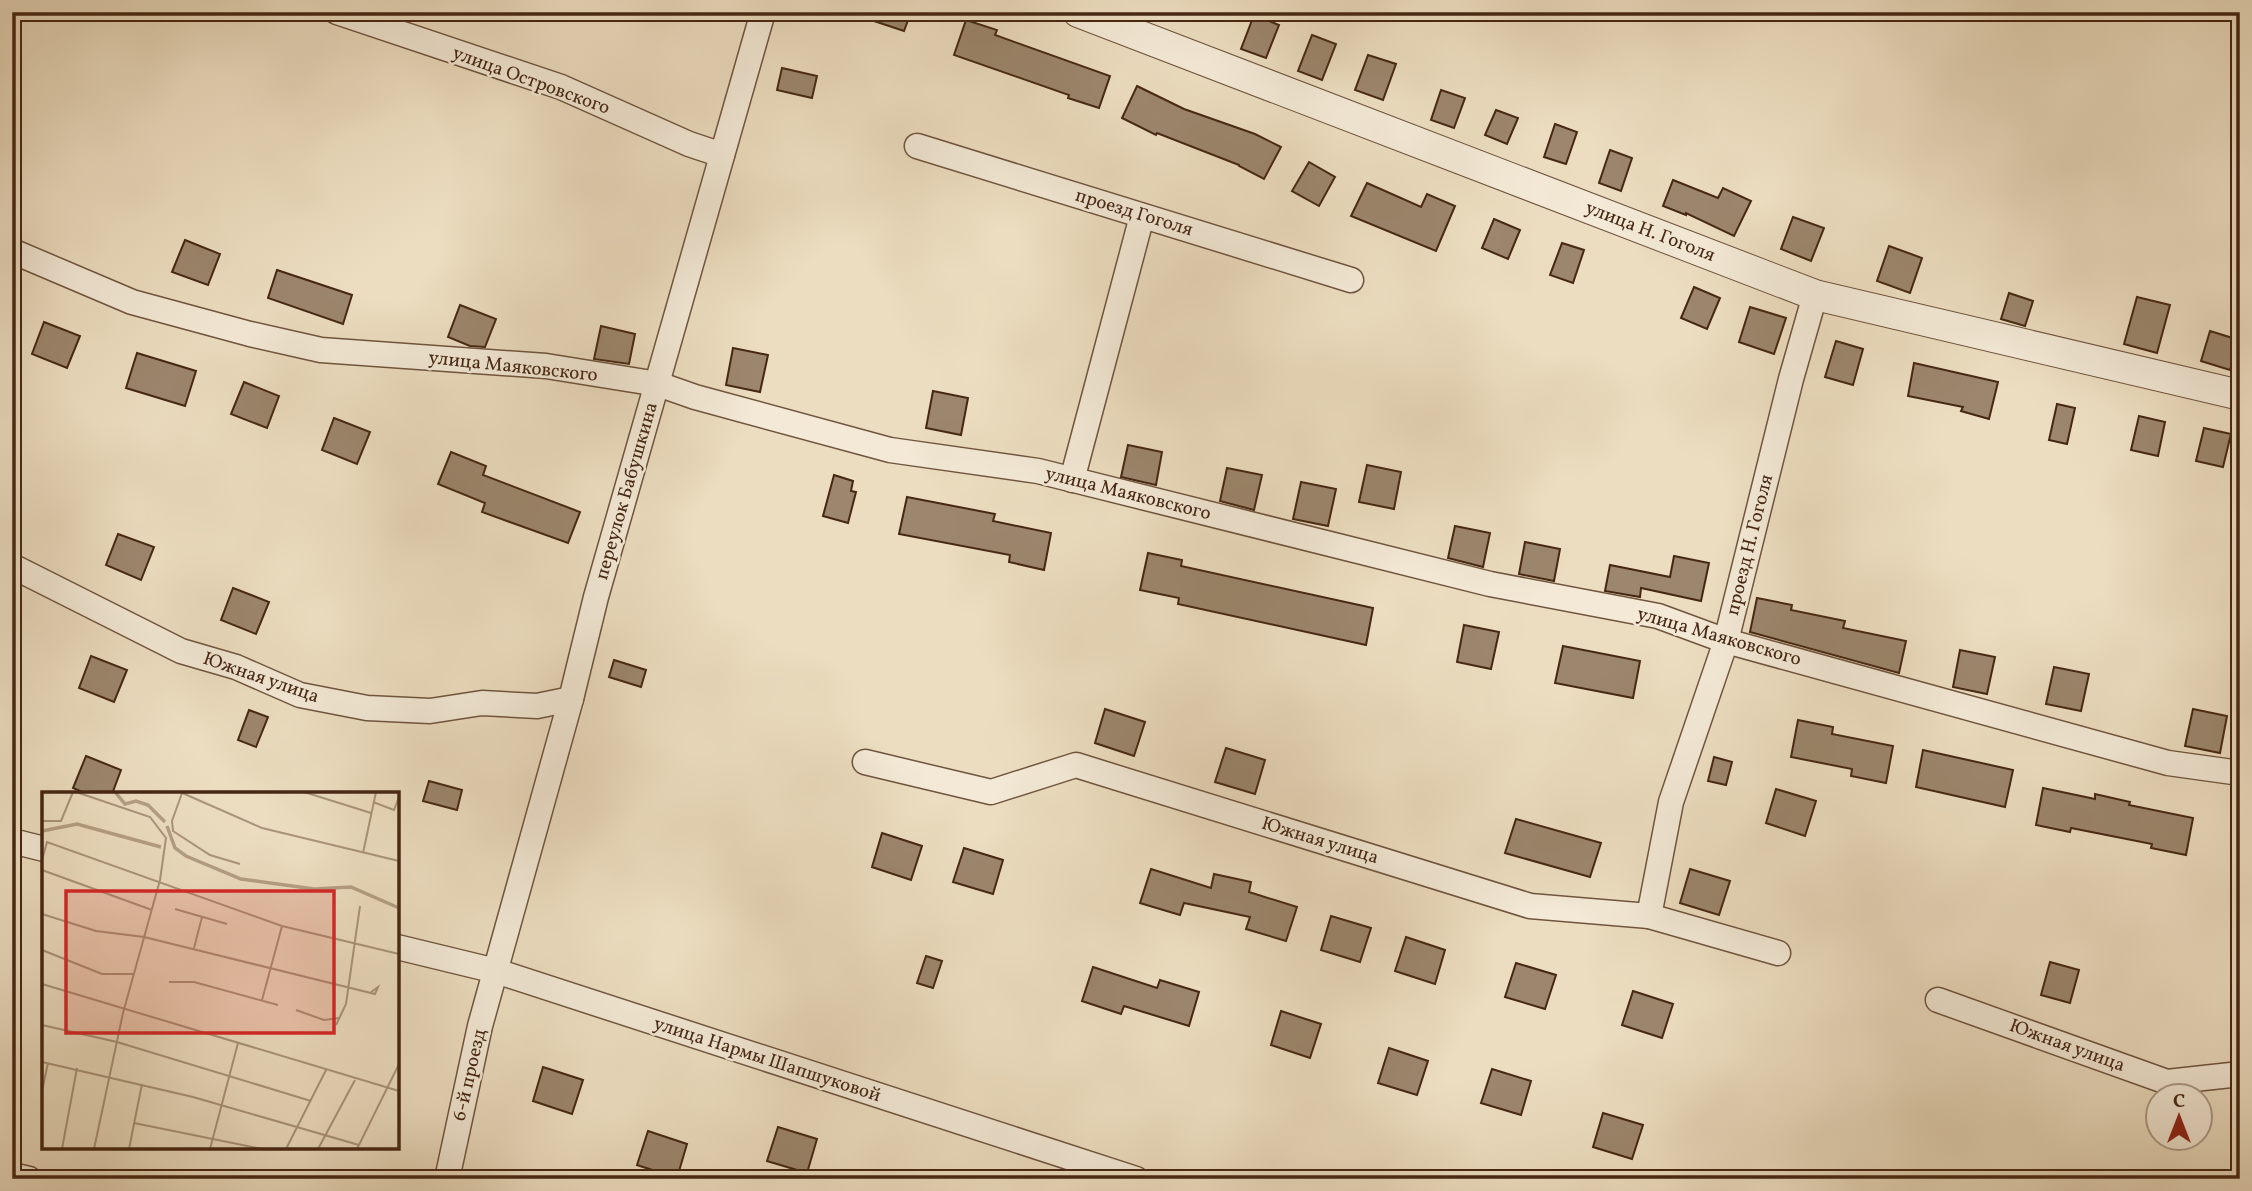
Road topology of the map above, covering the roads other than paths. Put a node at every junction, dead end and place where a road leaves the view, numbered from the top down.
1 (337, 12) edge
2 (763, 12) edge
3 (1078, 12) edge
4 (917, 146) dead end
5 (722, 155) junction
6 (1142, 216) junction
7 (12, 251) edge
8 (1351, 280) dead end
9 (1815, 295) junction
10 (658, 384) junction
11 (2240, 395) edge
12 (1072, 480) junction
13 (12, 566) edge
14 (1726, 641) junction
15 (571, 699) junction
16 (865, 762) dead end
17 (2240, 773) edge
18 (12, 841) edge
19 (42, 848) edge
20 (1649, 916) junction
21 (399, 947) edge
22 (1778, 953) dead end
23 (496, 971) junction
24 (1938, 1000) dead end
25 (2240, 1074) edge
26 (12, 1175) edge
27 (29, 1179) edge
28 (447, 1179) edge
29 (1136, 1179) edge

1 - 5 street, улица Островского
2 - 5 street, переулок Бабушкина
3 - 9 street, улица Н. Гоголя
4 - 6 street, проезд Гоголя
5 - 10 street, переулок Бабушкина
6 - 8 street, проезд Гоголя
6 - 12 street
7 - 10 street, улица Маяковского
9 - 11 street, улица Н. Гоголя
9 - 14 street, проезд Н. Гоголя
10 - 12 street, улица Маяковского
10 - 15 street, переулок Бабушкина
12 - 14 street, улица Маяковского
13 - 15 street, Южная улица
14 - 17 street, улица Маяковского
14 - 20 street, проезд Н. Гоголя
15 - 23 street, переулок Бабушкина
16 - 20 street, Южная улица
18 - 19 street
20 - 22 street, Южная улица
21 - 23 street, улица Нармы Шапшуковой
23 - 28 street, 6-й проезд
23 - 29 street, улица Нармы Шапшуковой
24 - 25 street, Южная улица
26 - 27 street

